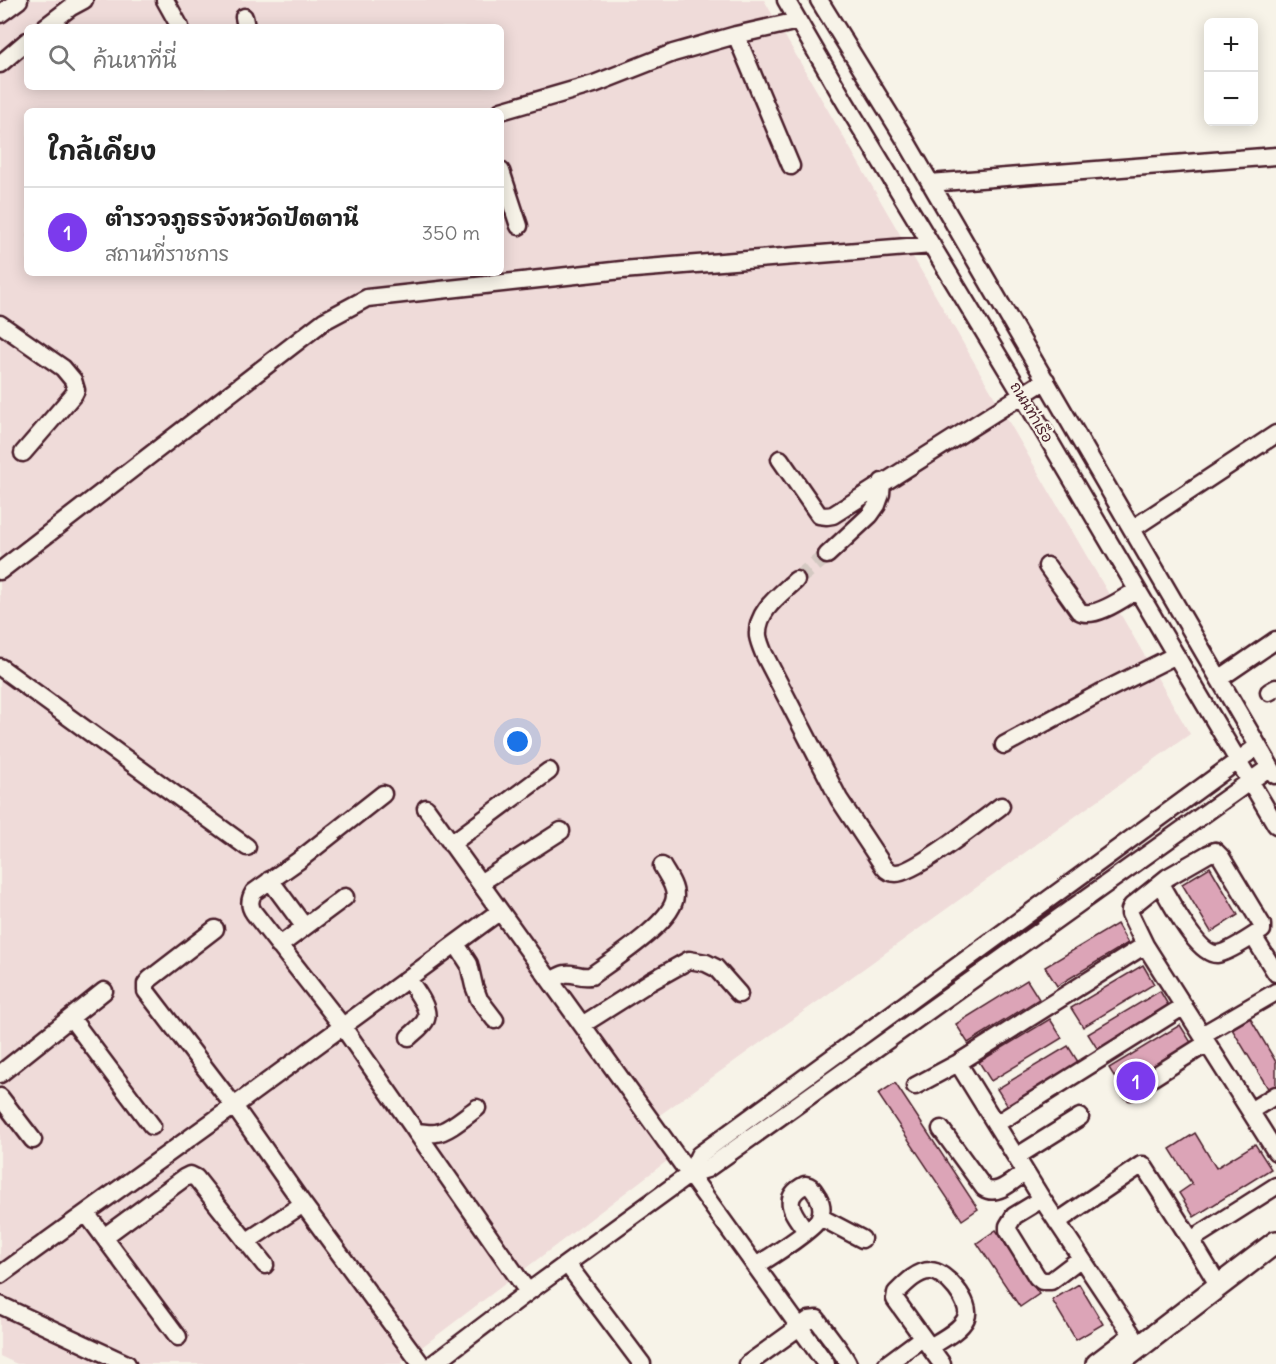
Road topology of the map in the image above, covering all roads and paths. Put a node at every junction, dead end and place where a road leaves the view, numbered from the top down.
1 (19, 0) edge
2 (84, 0) edge
3 (165, 0) edge
4 (786, 0) edge
5 (819, 0) edge
6 (0, 14) edge
7 (798, 21) junction
8 (49, 24) edge
9 (178, 24) edge
10 (736, 35) junction
11 (24, 44) edge
12 (0, 64) edge
13 (504, 110) edge
14 (1276, 156) edge
15 (791, 166) dead end
16 (504, 180) edge
17 (930, 183) junction
18 (519, 226) dead end
19 (932, 245) junction
20 (0, 324) edge
21 (1046, 380) junction
22 (1021, 394) junction
23 (1276, 434) edge
24 (23, 453) dead end
25 (780, 459) dead end
26 (882, 482) junction
27 (1132, 529) junction
28 (827, 555) tunnel mouth
29 (1047, 567) dead end
30 (0, 571) edge
31 (796, 580) tunnel mouth
32 (1137, 590) junction
33 (1276, 640) edge
34 (1176, 656) junction
35 (0, 667) edge
36 (1219, 679) junction
37 (1004, 745) dead end
38 (1258, 746) junction
39 (1238, 760) junction
40 (549, 771) dead end
41 (1273, 772) edge
42 (1251, 781) junction
43 (383, 794) dead end
44 (1001, 806) dead end
45 (426, 808) dead end
46 (1276, 825) edge
47 (561, 831) dead end
48 (451, 843) junction
49 (247, 847) dead end
50 (663, 866) dead end
51 (270, 880) junction
52 (480, 884) junction
53 (1160, 885) junction
54 (345, 897) dead end
55 (500, 911) junction
56 (304, 926) junction
57 (215, 929) dead end
58 (1253, 936) junction
59 (456, 944) junction
60 (279, 945) junction
61 (1145, 945) junction
62 (1276, 972) edge
63 (408, 979) junction
64 (551, 981) junction
65 (104, 991) dead end
66 (1276, 992) edge
67 (739, 994) dead end
68 (1184, 1006) junction
69 (71, 1018) junction
70 (495, 1020) dead end
71 (582, 1024) junction
72 (343, 1027) junction
73 (409, 1037) dead end
74 (1205, 1039) junction
75 (958, 1063) junction
76 (0, 1074) edge
77 (915, 1086) dead end
78 (1131, 1091) dead end
79 (1276, 1095) edge
80 (0, 1097) edge
81 (234, 1106) junction
82 (477, 1108) dead end
83 (1250, 1111) junction
84 (1080, 1117) dead end
85 (996, 1124) junction
86 (152, 1126) dead end
87 (941, 1129) dead end
88 (416, 1132) junction
89 (33, 1140) dead end
90 (1276, 1152) edge
91 (1016, 1157) junction
92 (1025, 1172) junction
93 (690, 1174) junction
94 (1276, 1186) edge
95 (1042, 1199) junction
96 (303, 1204) junction
97 (86, 1213) junction
98 (820, 1217) junction
99 (1057, 1222) junction
100 (806, 1231) junction
101 (104, 1237) junction
102 (862, 1239) dead end
103 (1191, 1240) junction
104 (246, 1242) junction
105 (1276, 1242) edge
106 (1081, 1258) junction
107 (567, 1264) junction
108 (265, 1265) dead end
109 (756, 1266) junction
110 (0, 1275) edge
111 (1219, 1286) junction
112 (528, 1292) junction
113 (0, 1305) edge
114 (799, 1327) junction
115 (178, 1336) dead end
116 (1133, 1336) junction
117 (926, 1342) junction
118 (127, 1364) edge
119 (421, 1364) edge
120 (433, 1364) edge
121 (642, 1364) edge
122 (748, 1364) edge
123 (826, 1364) edge
124 (848, 1364) edge
125 (887, 1364) edge
126 (942, 1364) edge
127 (1097, 1364) edge
128 (1117, 1364) edge
129 (1139, 1364) edge

1 - 6 street
2 - 8 street
3 - 9 street
4 - 7 street, ถนนท่าเรือ
5 - 17 street, ถนนท่าเรือ
7 - 10 street
7 - 19 street, ถนนท่าเรือ
10 - 13 street
10 - 15 street
11 - 12 street
14 - 17 street
16 - 18 street
17 - 21 street, ถนนท่าเรือ
19 - 22 street, ถนนท่าเรือ
19 - 30 street
20 - 24 street
21 - 22 street
21 - 27 street, ถนนท่าเรือ
22 - 26 street
22 - 32 street, ถนนท่าเรือ
23 - 27 street
25 - 26 street
26 - 28 street
27 - 36 street, ถนนท่าเรือ
29 - 32 street
31 - 44 street
32 - 34 street, ถนนท่าเรือ
33 - 36 street
34 - 37 street
34 - 39 street, ถนนท่าเรือ
35 - 49 street
36 - 38 street, ถนนท่าเรือ
38 - 39 street
38 - 41 street, ถนนท่าเรือ
39 - 42 street, ถนนท่าเรือ
39 - 93 street
40 - 48 street
41 - 42 street
42 - 46 street, ถนนท่าเรือ
42 - 93 street
43 - 51 street
45 - 48 street
47 - 52 street
48 - 52 street
50 - 64 street
51 - 56 street
51 - 60 street
52 - 55 street
53 - 58 street
53 - 58 street
53 - 61 street
54 - 56 street
55 - 59 street
55 - 64 street
56 - 60 street
57 - 81 street
58 - 62 street
59 - 63 street
59 - 70 street
60 - 72 street
61 - 68 street
61 - 75 street
63 - 72 street
63 - 73 street
64 - 71 street
65 - 69 street
66 - 74 street
67 - 71 street
68 - 74 street
68 - 85 street
69 - 76 street
69 - 86 street
71 - 93 street
72 - 81 street
72 - 88 street
74 - 78 street
74 - 83 street
75 - 77 street
75 - 85 street
79 - 83 street
80 - 89 street
81 - 96 street
81 - 97 street
82 - 88 street
83 - 90 street
84 - 91 street
85 - 91 street
87 - 92 street
88 - 112 street
91 - 92 street
92 - 95 street
93 - 107 street
93 - 109 street
94 - 103 street
95 - 99 street
95 - 106 street
96 - 104 street
96 - 119 street
97 - 101 street
97 - 110 street
98 - 100 street
98 - 100 street
98 - 102 street
99 - 103 street
99 - 106 street
100 - 109 street
101 - 104 street
101 - 115 street
103 - 111 street
104 - 108 street
105 - 111 main road
106 - 116 street
107 - 112 street
107 - 121 street
109 - 114 street
111 - 116 main road
111 - 128 main road
111 - 129 main road
112 - 120 street
113 - 118 street
114 - 122 street
114 - 123 street
114 - 124 street
116 - 127 main road
117 - 117 street
117 - 125 street
117 - 126 street

